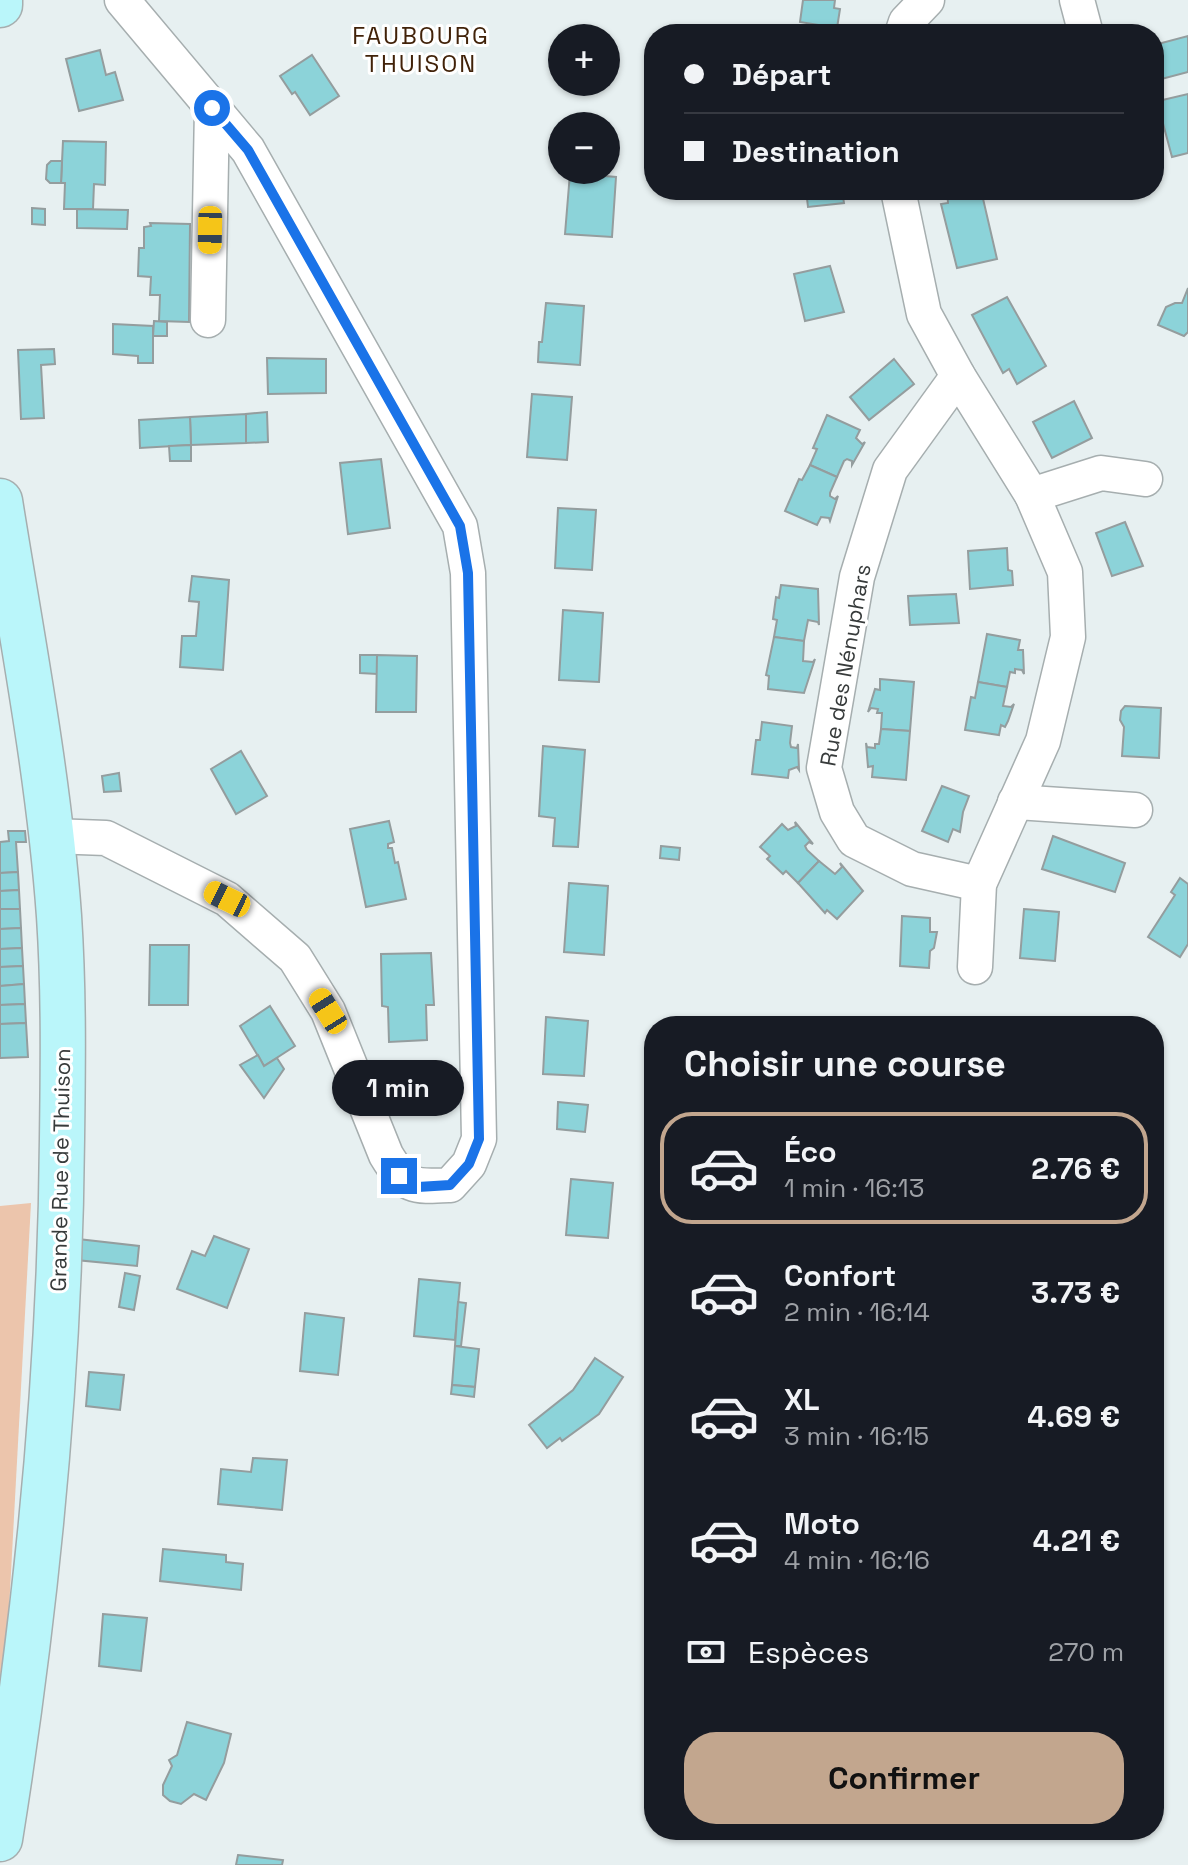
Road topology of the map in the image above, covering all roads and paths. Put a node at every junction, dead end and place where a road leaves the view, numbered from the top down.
1 (122, 0) edge
2 (927, 0) edge
3 (1077, 0) edge
4 (905, 24) edge
5 (1083, 24) edge
6 (212, 108) junction
7 (900, 200) edge
8 (208, 320) dead end
9 (958, 376) junction
10 (1145, 479) dead end
11 (1032, 495) junction
12 (0, 501) edge
13 (1015, 802) junction
14 (1135, 810) dead end
15 (52, 836) junction
16 (979, 884) junction
17 (975, 967) dead end
18 (0, 1839) edge

1 - 6 street
2 - 4 street
3 - 5 street
6 - 8 street
6 - 15 street
7 - 9 street
9 - 11 street
9 - 16 street, Rue des Nénuphars
10 - 11 street
11 - 13 street
12 - 15 street, Grande Rue de Thuison
13 - 14 street
13 - 16 street
15 - 18 street, Grande Rue de Thuison
16 - 17 street

